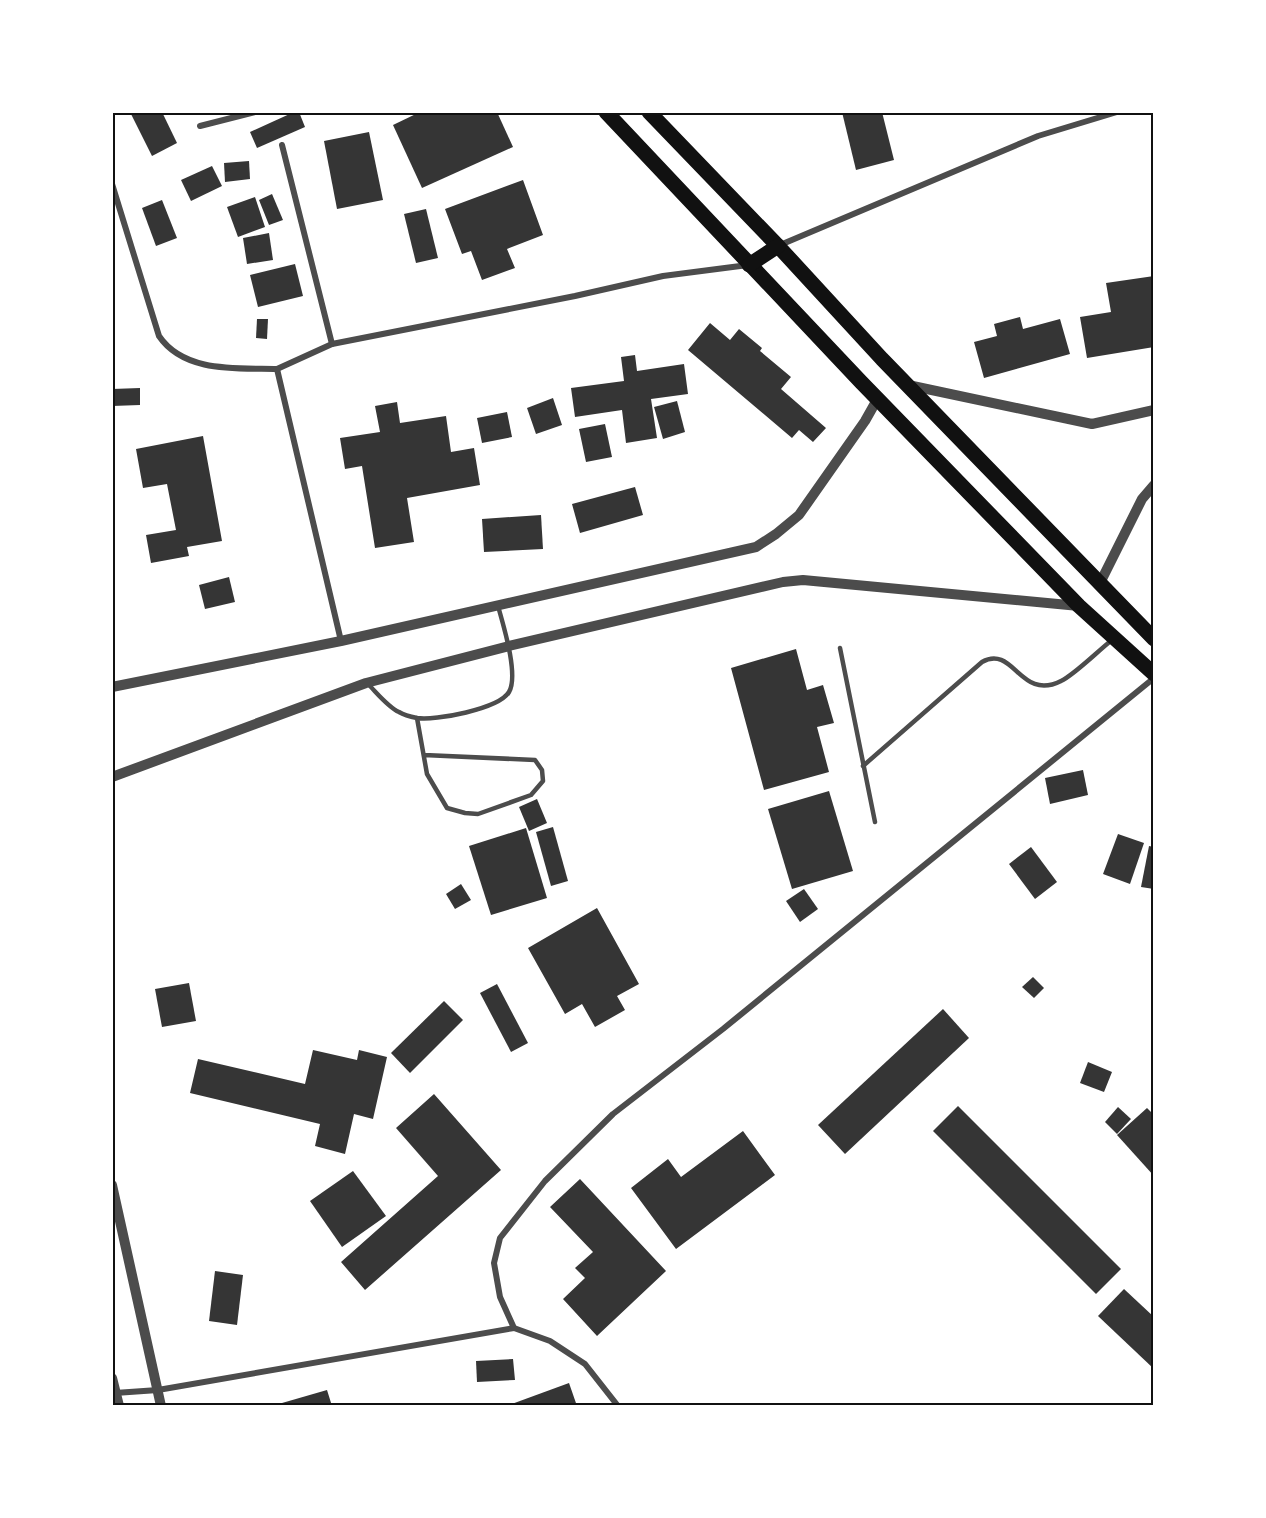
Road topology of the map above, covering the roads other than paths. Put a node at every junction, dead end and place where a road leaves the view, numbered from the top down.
1 (255, 112) edge
2 (606, 112) edge
3 (649, 112) edge
4 (1117, 112) edge
5 (200, 126) dead end
6 (282, 145) dead end
7 (112, 184) edge
8 (778, 246) junction
9 (749, 265) junction
10 (332, 344) junction
11 (277, 369) junction
12 (908, 385) junction
13 (878, 398) junction
14 (1154, 410) edge
15 (1154, 485) edge
16 (1100, 583) junction
17 (498, 605) junction
18 (1079, 606) junction
19 (1114, 638) junction
20 (1154, 639) edge
21 (341, 640) junction
22 (509, 646) junction
23 (840, 648) dead end
24 (1154, 676) edge
25 (366, 683) junction
26 (112, 687) edge
27 (417, 718) junction
28 (424, 755) junction
29 (863, 766) junction
30 (112, 777) edge
31 (875, 822) dead end
32 (112, 1185) edge
33 (514, 1328) junction
34 (112, 1378) edge
35 (158, 1390) junction
36 (114, 1393) edge
37 (118, 1406) edge
38 (161, 1406) edge
39 (618, 1406) edge

1 - 5 street
2 - 9 main road
3 - 8 main road
4 - 8 street
6 - 10 street
7 - 11 street
8 - 9 main road
8 - 12 main road
9 - 10 street
9 - 13 main road
10 - 11 street
11 - 21 street
12 - 14 street
12 - 16 main road
13 - 17 street
13 - 18 main road
15 - 16 street
16 - 20 main road
17 - 21 street
17 - 22 lane
18 - 19 main road
18 - 22 street
19 - 24 main road
19 - 29 lane
21 - 26 street
22 - 25 street
22 - 27 lane
23 - 29 lane
24 - 33 street
25 - 27 lane
25 - 30 street
27 - 28 lane
28 - 28 lane
29 - 31 lane
32 - 35 street
33 - 35 street
33 - 39 street
34 - 36 street
35 - 36 street
35 - 38 street
36 - 37 street

